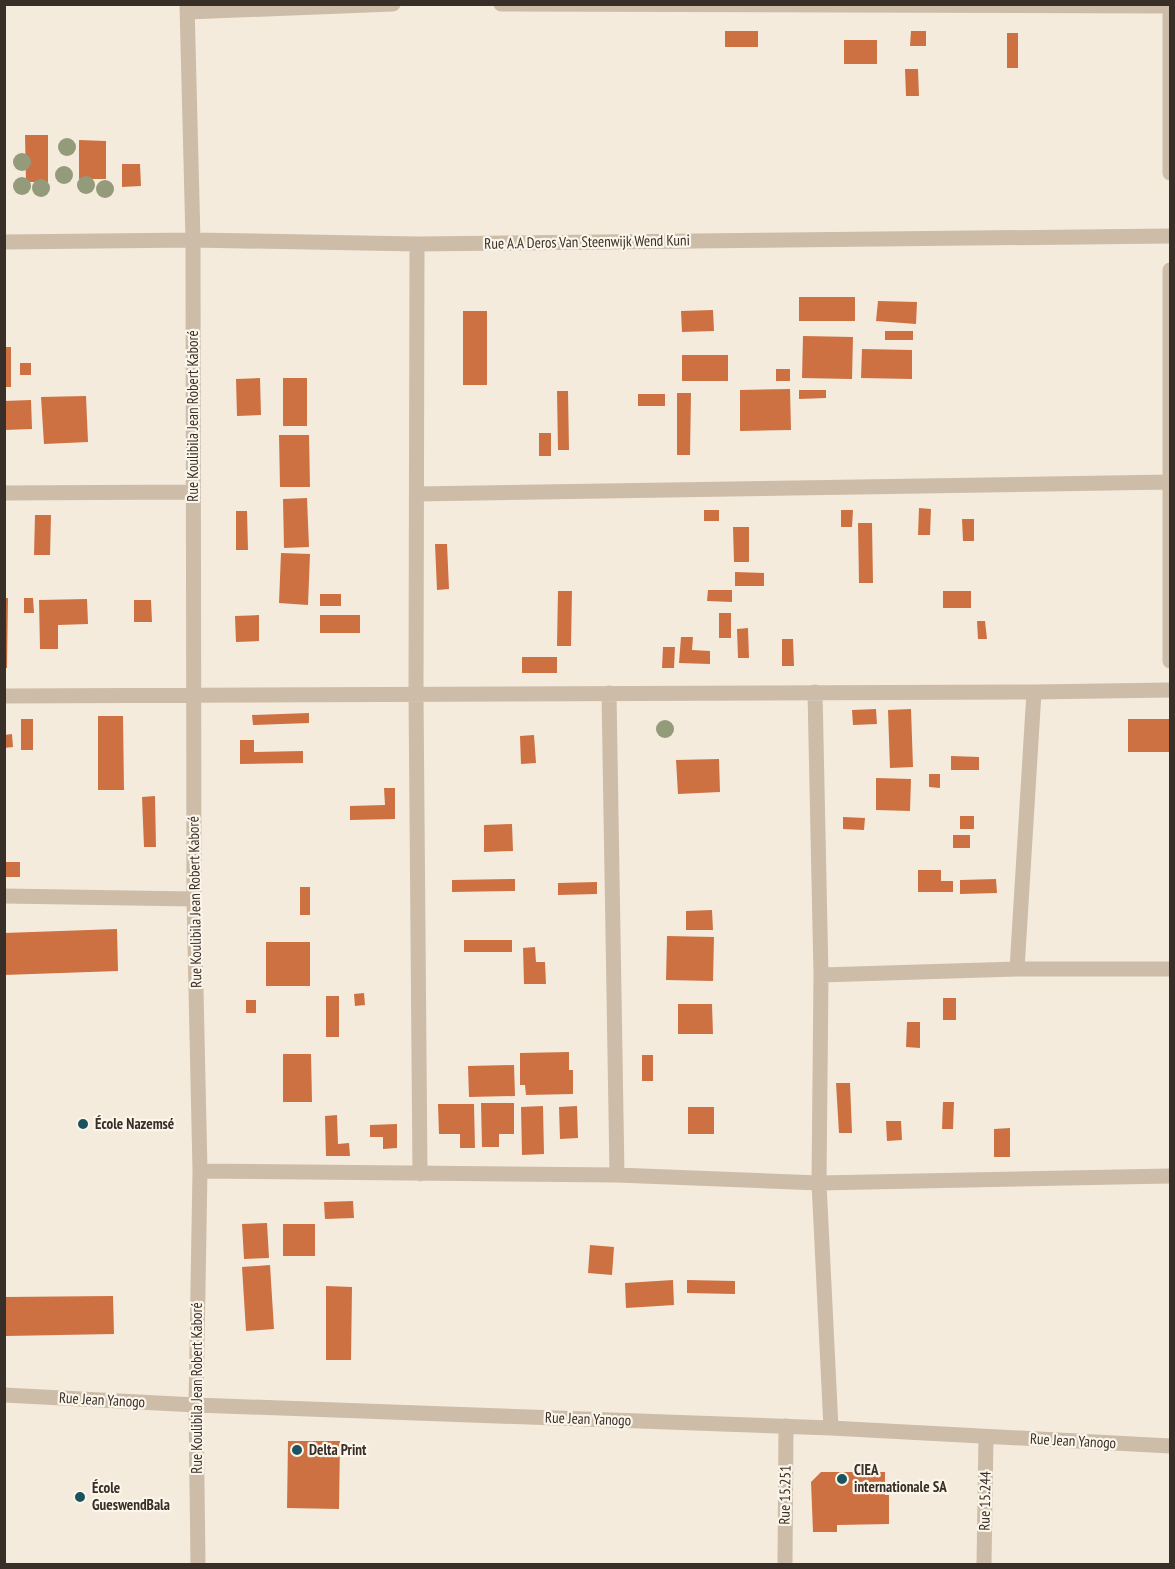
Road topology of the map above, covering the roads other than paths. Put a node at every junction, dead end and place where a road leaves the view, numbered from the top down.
1 (393, 4) edge
2 (501, 4) edge
3 (626, 5) edge
4 (1170, 5) edge
5 (970, 6) edge
6 (187, 8) edge
7 (1170, 173) edge
8 (1170, 236) edge
9 (193, 240) junction
10 (4, 242) edge
11 (417, 244) junction
12 (1170, 270) edge
13 (1170, 482) edge
14 (193, 492) junction
15 (4, 493) edge
16 (417, 494) junction
17 (1170, 661) edge
18 (1170, 690) edge
19 (815, 692) junction
20 (1034, 692) junction
21 (609, 693) junction
22 (416, 694) junction
23 (193, 695) junction
24 (4, 696) edge
25 (4, 896) edge
26 (194, 899) junction
27 (1017, 969) junction
28 (1170, 969) edge
29 (821, 975) junction
30 (200, 1172) junction
31 (420, 1174) junction
32 (617, 1175) junction
33 (1170, 1176) edge
34 (819, 1183) junction
35 (4, 1395) edge
36 (196, 1405) junction
37 (786, 1426) junction
38 (831, 1428) junction
39 (986, 1437) junction
40 (1170, 1446) edge
41 (198, 1564) edge
42 (784, 1564) edge
43 (984, 1564) edge

1 - 6 street
2 - 3 street
3 - 5 street
4 - 5 street
4 - 7 street
6 - 9 street, Rue Koulibila Jean Robert Kaboré
8 - 11 street, Rue A.A Deros Van Steenwijk Wend Kuni
9 - 10 street, Rue A.A Deros Van Steenwijk Wend Kuni
9 - 11 street, Rue A.A Deros Van Steenwijk Wend Kuni
9 - 14 street, Rue Koulibila Jean Robert Kaboré
11 - 16 street
12 - 13 street
13 - 16 street
13 - 17 street
14 - 15 street
14 - 23 street, Rue Koulibila Jean Robert Kaboré
16 - 22 street
18 - 20 street
19 - 20 street
19 - 21 street
19 - 29 street
20 - 27 street
21 - 22 street
21 - 32 street
22 - 23 street
22 - 31 street
23 - 24 street
23 - 26 street, Rue Koulibila Jean Robert Kaboré
25 - 26 street
26 - 30 street, Rue Koulibila Jean Robert Kaboré
27 - 28 street
27 - 29 street
29 - 34 street
30 - 31 street
30 - 36 street, Rue Koulibila Jean Robert Kaboré
31 - 32 street
32 - 34 street
33 - 34 street
34 - 38 street
35 - 36 street, Rue Jean Yanogo
36 - 37 street, Rue Jean Yanogo
36 - 41 street, Rue Koulibila Jean Robert Kaboré
37 - 38 street, Rue Jean Yanogo
37 - 42 street, Rue 15.251
38 - 39 street, Rue Jean Yanogo
39 - 40 street, Rue Jean Yanogo
39 - 43 street, Rue 15.244

